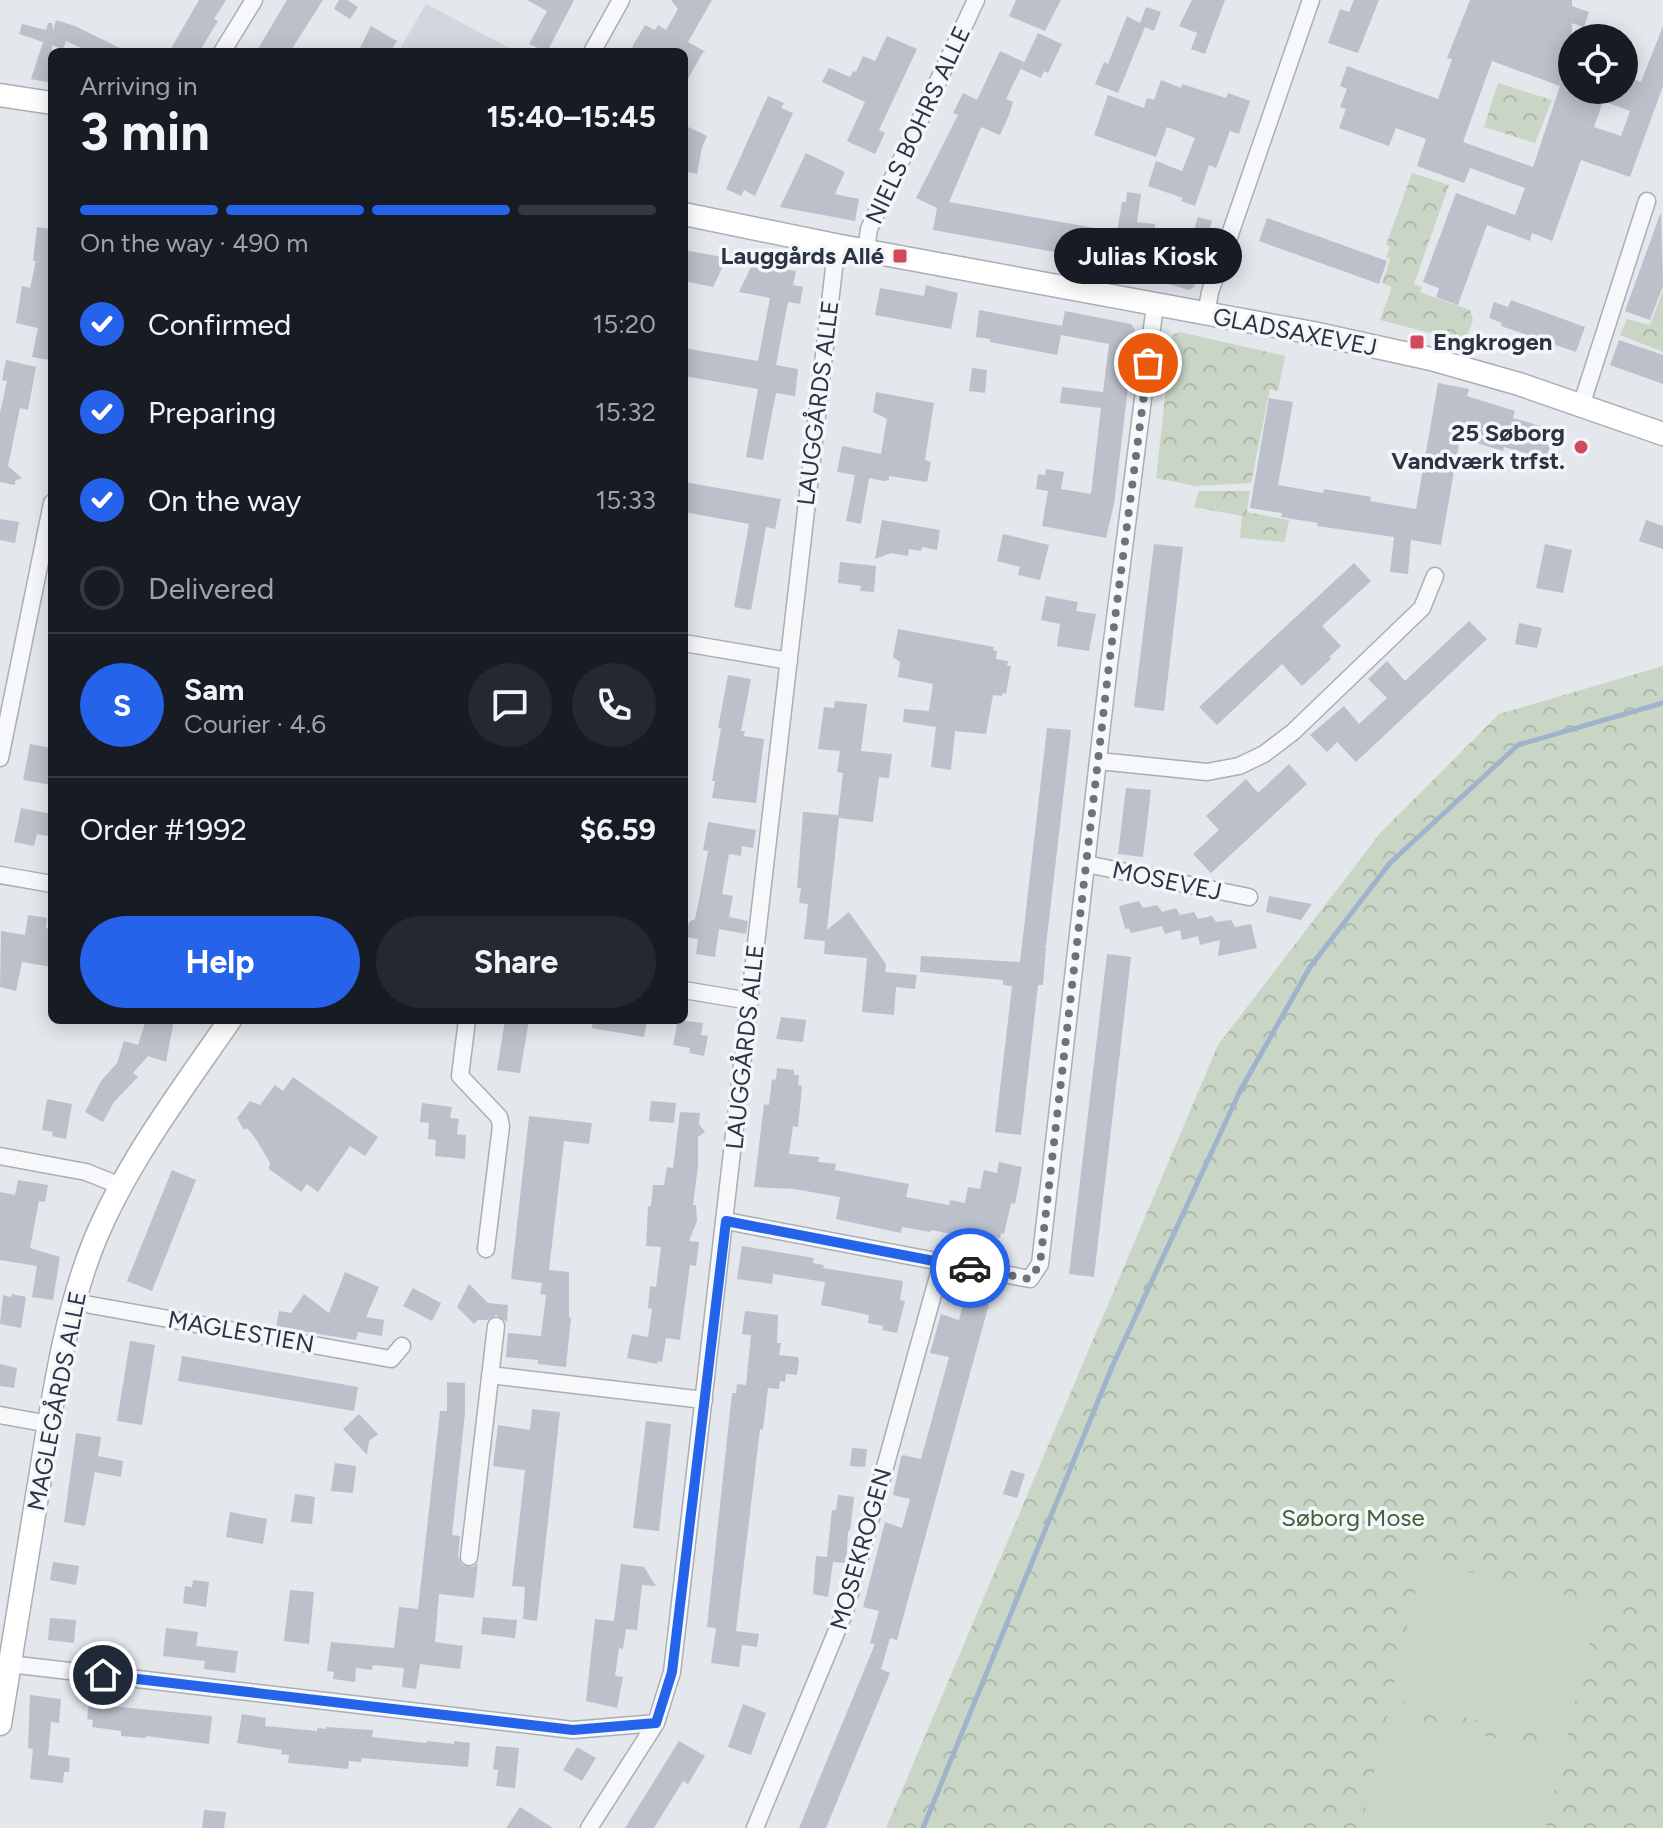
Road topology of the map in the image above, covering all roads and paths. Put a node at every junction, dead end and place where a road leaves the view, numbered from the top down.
1 (254, 0) edge
2 (621, 0) edge
3 (976, 0) edge
4 (1311, 0) edge
5 (224, 48) edge
6 (594, 48) edge
7 (0, 95) edge
8 (48, 102) edge
9 (1647, 201) dead end
10 (688, 215) edge
11 (840, 246) junction
12 (866, 250) junction
13 (1155, 305) junction
14 (1206, 314) junction
15 (1581, 406) junction
16 (1663, 434) edge
17 (48, 523) edge
18 (1435, 576) dead end
19 (688, 644) edge
20 (789, 661) junction
21 (0, 758) edge
22 (1099, 761) junction
23 (1086, 864) junction
24 (0, 875) edge
25 (48, 883) edge
26 (1249, 897) dead end
27 (688, 991) edge
28 (750, 1001) junction
29 (227, 1024) edge
30 (466, 1024) edge
31 (0, 1156) edge
32 (121, 1186) junction
33 (726, 1221) junction
34 (486, 1249) dead end
35 (942, 1262) junction
36 (74, 1302) junction
37 (496, 1326) dead end
38 (402, 1346) dead end
39 (490, 1375) junction
40 (704, 1400) junction
41 (0, 1415) edge
42 (49, 1424) junction
43 (469, 1557) dead end
44 (9, 1664) junction
45 (656, 1723) junction
46 (0, 1724) edge
47 (589, 1828) edge
48 (755, 1828) edge

1 - 5 street
2 - 6 street
3 - 12 street, NIELS BOHRS ALLE
4 - 14 street
7 - 8 street
9 - 15 street
10 - 11 street, GLADSAXEVEJ
11 - 12 street, GLADSAXEVEJ
11 - 20 street, LAUGGÅRDS ALLE
12 - 13 street, GLADSAXEVEJ
13 - 14 street, GLADSAXEVEJ
13 - 22 street, MOSEVEJ
14 - 15 street, GLADSAXEVEJ
15 - 16 street, GLADSAXEVEJ
17 - 21 street
18 - 22 street
19 - 20 street
20 - 28 street, LAUGGÅRDS ALLE
22 - 23 street, MOSEVEJ
23 - 26 street, MOSEVEJ
23 - 35 street, MOSEVEJ
24 - 25 street
27 - 28 street
28 - 33 street, LAUGGÅRDS ALLE
29 - 32 street, MAGLEGÅRDS ALLE
30 - 34 street
31 - 32 street
32 - 36 street, MAGLEGÅRDS ALLE
33 - 35 street
33 - 40 street, LAUGGÅRDS ALLE
35 - 48 street, MOSEKROGEN
36 - 38 street, MAGLESTIEN
36 - 42 street, MAGLEGÅRDS ALLE
37 - 39 street
39 - 40 street
39 - 43 street
40 - 45 street, LAUGGÅRDS ALLE
41 - 42 street
42 - 44 street, MAGLEGÅRDS ALLE
44 - 45 street
44 - 46 street, MAGLEGÅRDS ALLE
45 - 47 street, LAUGGÅRDS ALLE

